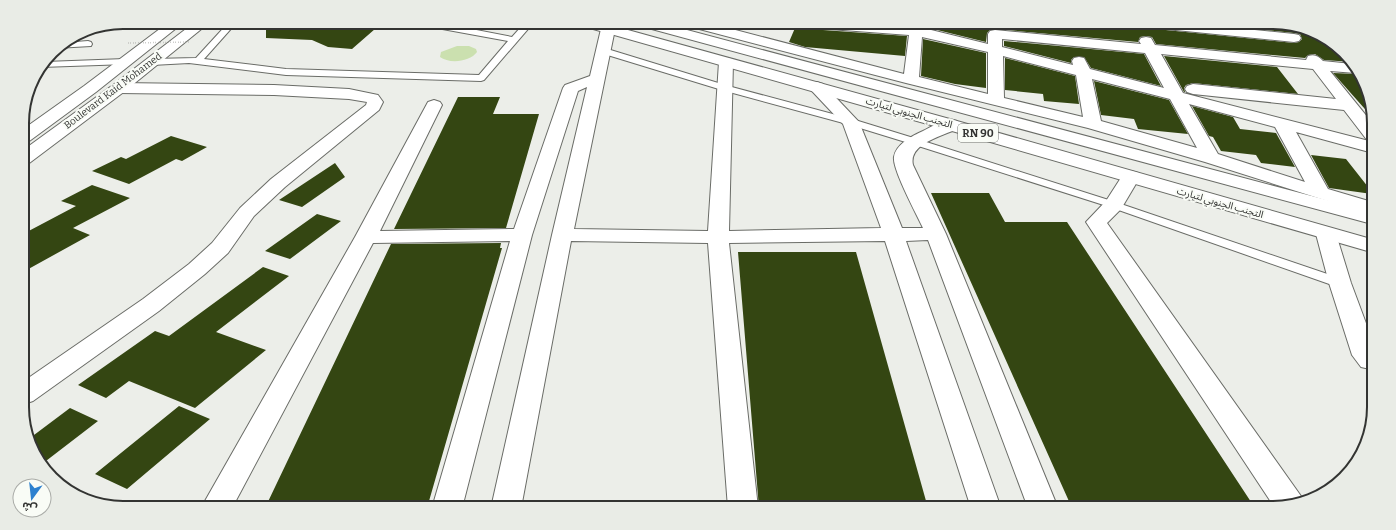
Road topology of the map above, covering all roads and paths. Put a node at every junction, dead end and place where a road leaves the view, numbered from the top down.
1 (168, 29) edge
2 (194, 29) edge
3 (227, 29) edge
4 (454, 29) edge
5 (524, 29) edge
6 (608, 29) joint
7 (698, 29) edge
8 (730, 29) edge
9 (809, 29) edge
10 (901, 29) edge
11 (916, 29) edge
12 (920, 29) edge
13 (995, 29) edge
14 (1000, 29) edge
15 (1140, 29) edge
16 (1236, 29) edge
17 (1288, 30) edge
18 (834, 38) edge
19 (1294, 38) junction
20 (514, 40) junction
21 (190, 42) dead end
22 (128, 43) dead end
23 (1073, 43) junction
24 (88, 44) dead end
25 (71, 45) edge
26 (1151, 49) junction
27 (995, 50) junction
28 (604, 51) junction
29 (198, 60) junction
30 (125, 62) junction
31 (152, 62) junction
32 (726, 62) junction
33 (50, 65) edge
34 (1320, 66) junction
35 (1350, 69) edge
36 (1083, 72) junction
37 (597, 79) junction
38 (911, 80) junction
39 (817, 86) junction
40 (119, 88) junction
41 (724, 88) junction
42 (1175, 92) junction
43 (996, 100) junction
44 (434, 105) dead end
45 (1347, 105) junction
46 (851, 122) junction
47 (1282, 123) junction
48 (1094, 124) junction
49 (951, 125) junction
50 (1367, 129) edge
51 (29, 133) edge
52 (916, 142) junction
53 (1367, 146) edge
54 (29, 155) edge
55 (1211, 158) junction
56 (1131, 177) junction
57 (1321, 193) junction
58 (1114, 205) junction
59 (1367, 207) edge
60 (1367, 217) edge
61 (936, 234) junction
62 (1326, 234) junction
63 (522, 235) junction
64 (562, 235) junction
65 (894, 235) junction
66 (366, 237) junction
67 (718, 237) junction
68 (1367, 245) edge
69 (1340, 283) junction
70 (1367, 357) edge
71 (29, 390) edge
72 (1287, 500) edge
73 (220, 501) edge
74 (449, 501) edge
75 (507, 501) edge
76 (742, 501) edge
77 (984, 501) edge
78 (1040, 501) edge

1 - 30 main road, Boulevard Kaid Mohamed
2 - 31 main road, Boulevard Kaid Mohamed
3 - 29 lane
4 - 20 lane
5 - 20 lane
6 - 28 main road
6 - 32 main road, التجنب الجنوبي لتيارت / RN 90
7 - 60 main road, التجنب الجنوبي لتيارت / RN 90
8 - 18 main road
9 - 18 main road
10 - 18 main road
11 - 38 main road
12 - 27 main road
13 - 27 main road
14 - 23 main road
15 - 26 main road
16 - 19 main road
17 - 19 main road
18 - 38 main road
19 - 34 main road
20 - 29 lane
21 - 22 path, bridge
23 - 26 main road
23 - 36 main road
24 - 25 lane
26 - 34 main road
26 - 42 main road
27 - 36 main road
27 - 43 main road
28 - 37 main road
28 - 41 lane
29 - 31 lane
30 - 33 lane
30 - 51 main road, Boulevard Kaid Mohamed
31 - 40 main road, Boulevard Kaid Mohamed
32 - 39 main road, التجنب الجنوبي لتيارت / RN 90
32 - 41 main road
34 - 35 main road
34 - 45 main road
36 - 42 main road
36 - 48 main road
37 - 63 main road
37 - 64 main road
38 - 43 main road
39 - 46 main road
39 - 49 main road, التجنب الجنوبي لتيارت / RN 90
40 - 54 main road, Boulevard Kaid Mohamed
40 - 71 main road
41 - 46 lane
41 - 67 main road
42 - 45 main road
42 - 47 main road
42 - 55 main road
43 - 48 main road
44 - 66 main road
45 - 50 main road
46 - 52 lane
46 - 65 main road
47 - 53 main road
47 - 57 main road
48 - 55 main road
49 - 52 main road
49 - 56 main road, التجنب الجنوبي لتيارت / RN 90
52 - 58 lane
52 - 61 main road
55 - 57 main road
56 - 58 main road
56 - 62 main road, التجنب الجنوبي لتيارت / RN 90
57 - 59 main road
58 - 69 lane
58 - 72 main road
61 - 65 main road
61 - 78 main road
62 - 68 main road, التجنب الجنوبي لتيارت / RN 90
62 - 69 main road
63 - 66 main road
63 - 74 main road
64 - 67 main road
64 - 75 main road
65 - 67 main road
65 - 77 main road
66 - 73 main road
67 - 76 main road
69 - 70 main road

